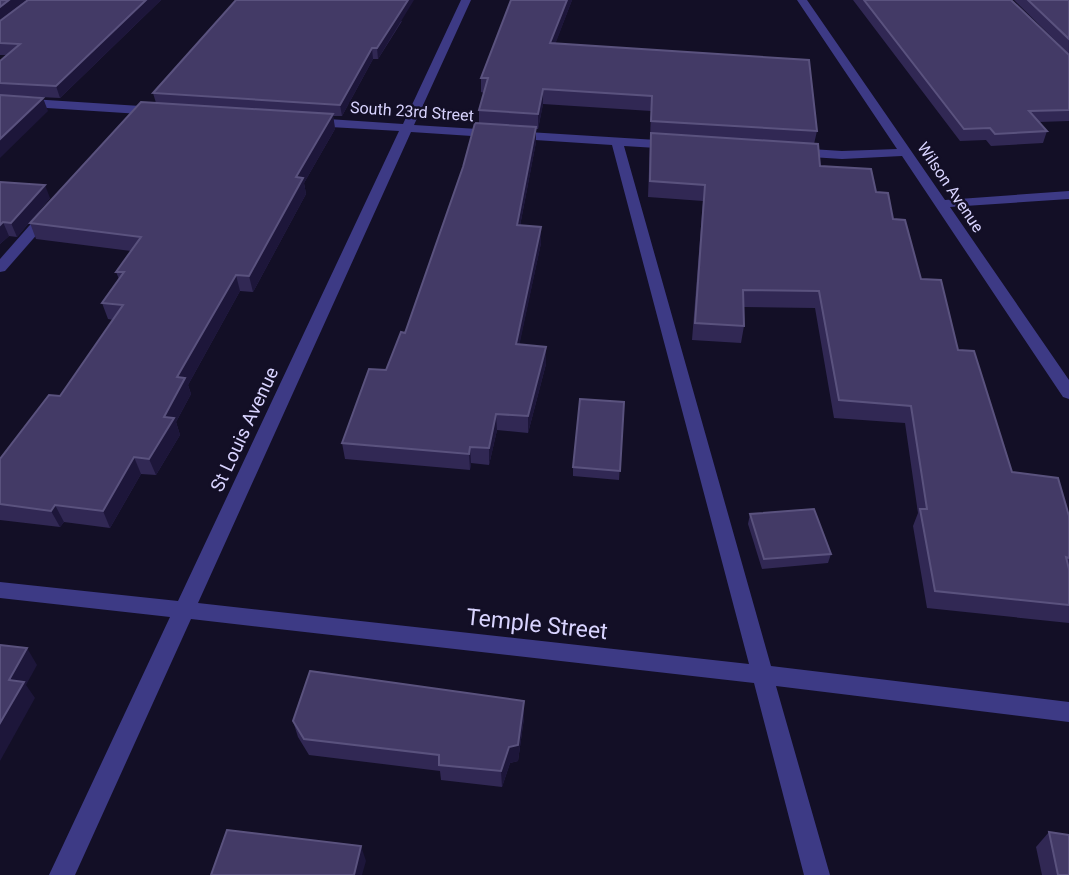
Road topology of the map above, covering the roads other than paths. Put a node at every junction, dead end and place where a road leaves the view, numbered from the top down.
1 (466, 0) edge
2 (802, 0) edge
3 (0, 101) edge
4 (166, 112) edge
5 (300, 121) edge
6 (407, 128) junction
7 (617, 141) junction
8 (683, 145) edge
9 (776, 151) edge
10 (907, 152) junction
11 (1069, 195) edge
12 (61, 199) edge
13 (941, 204) junction
14 (0, 268) edge
15 (1069, 393) edge
16 (0, 590) edge
17 (183, 612) junction
18 (761, 675) junction
19 (1069, 712) edge
20 (62, 875) edge
21 (817, 875) edge

1 - 6 street, St Louis Avenue
2 - 10 street, Wilson Avenue
3 - 4 street
5 - 6 street, South 23rd Street
6 - 7 street, South 23rd Street
6 - 17 street, St Louis Avenue
7 - 8 street, South 23rd Street
7 - 18 street
9 - 10 street
10 - 13 street, Wilson Avenue
11 - 13 street
12 - 14 street
13 - 15 street, Wilson Avenue
16 - 17 street, Temple Street
17 - 18 street, Temple Street
17 - 20 street, St Louis Avenue
18 - 19 street, Temple Street
18 - 21 street

